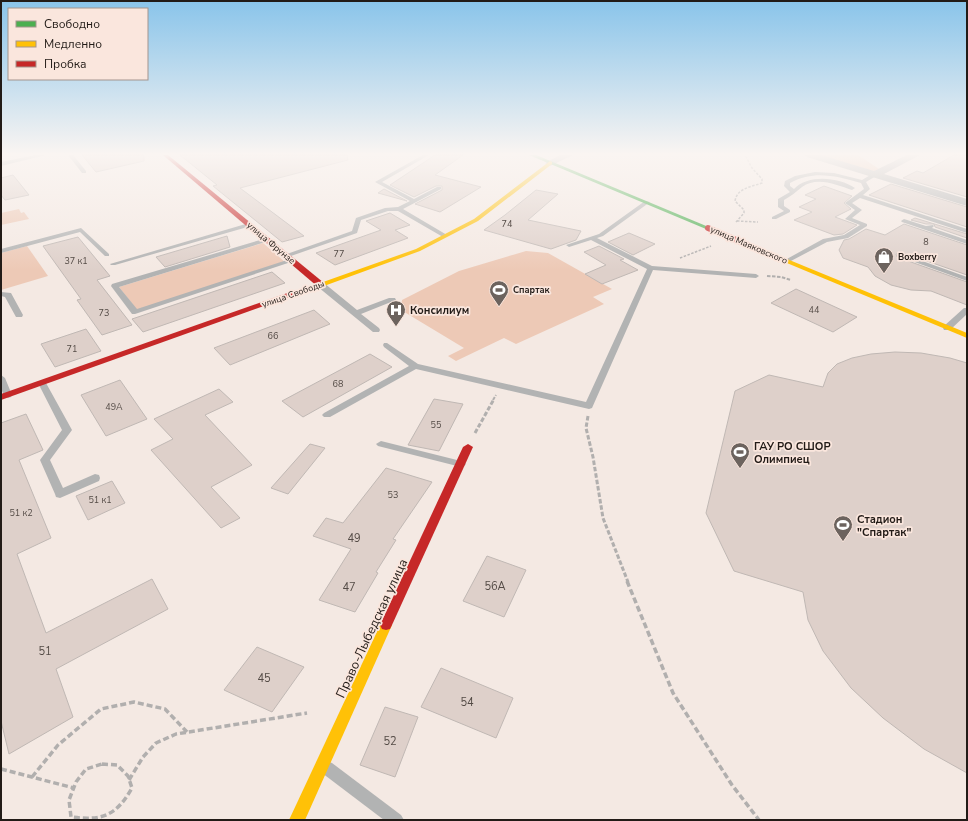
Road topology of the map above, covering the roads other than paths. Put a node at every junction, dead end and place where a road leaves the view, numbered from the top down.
1 (211, 193) edge
2 (399, 193) edge
3 (429, 193) edge
4 (511, 193) edge
5 (625, 193) edge
6 (792, 193) edge
7 (862, 193) edge
8 (933, 193) edge
9 (859, 196) junction
10 (414, 201) junction
11 (647, 202) junction
12 (967, 204) edge
13 (399, 209) junction
14 (774, 218) dead end
15 (904, 221) dead end
16 (938, 222) junction
17 (249, 225) junction
18 (928, 228) junction
19 (967, 231) edge
20 (445, 236) junction
21 (592, 238) junction
22 (267, 240) junction
23 (967, 242) edge
24 (569, 245) dead end
25 (1, 251) edge
26 (900, 254) dead end
27 (107, 255) dead end
28 (289, 258) junction
29 (787, 261) junction
30 (113, 264) dead end
31 (651, 268) junction
32 (756, 276) road end
33 (967, 279) edge
34 (321, 285) junction
35 (1, 294) edge
36 (392, 300) dead end
37 (967, 310) edge
38 (356, 314) junction
39 (19, 315) dead end
40 (947, 328) junction
41 (376, 330) dead end
42 (967, 336) edge
43 (387, 345) dead end
44 (415, 366) junction
45 (1, 378) edge
46 (42, 383) junction
47 (5, 396) edge
48 (327, 415) dead end
49 (381, 444) dead end
50 (468, 447) dead end
51 (461, 464) junction
52 (95, 478) dead end
53 (323, 765) junction
54 (297, 820) edge
55 (396, 820) edge

1 - 17 street, улица Фрунзе
2 - 10 lane
3 - 10 lane
4 - 20 street, улица Свободы
5 - 11 street, улица Маяковского
6 - 14 lane
7 - 9 lane
8 - 12 street
9 - 16 lane
9 - 29 lane
10 - 13 lane
11 - 21 lane
11 - 29 street, улица Маяковского, bridge
13 - 20 lane
13 - 28 lane
15 - 18 lane
16 - 18 lane
16 - 19 lane
17 - 22 street, улица Фрунзе
17 - 30 lane
18 - 23 lane
20 - 34 street, улица Свободы
21 - 24 lane
21 - 31 lane
22 - 28 street, улица Фрунзе
22 - 28 lane
25 - 27 lane
26 - 33 lane
28 - 34 street, улица Фрунзе
29 - 40 street, улица Маяковского
31 - 32 lane
31 - 44 lane
34 - 38 lane
34 - 46 street, улица Свободы
35 - 39 lane
36 - 38 lane
37 - 40 lane
38 - 41 lane
40 - 42 street, улица Маяковского
43 - 44 lane
44 - 48 lane
45 - 47 lane
46 - 47 street, улица Свободы
46 - 52 lane
49 - 51 lane
50 - 51 street, Право-Лыбедская улица
51 - 53 street, Право-Лыбедская улица
53 - 54 street, Право-Лыбедская улица
53 - 55 lane

